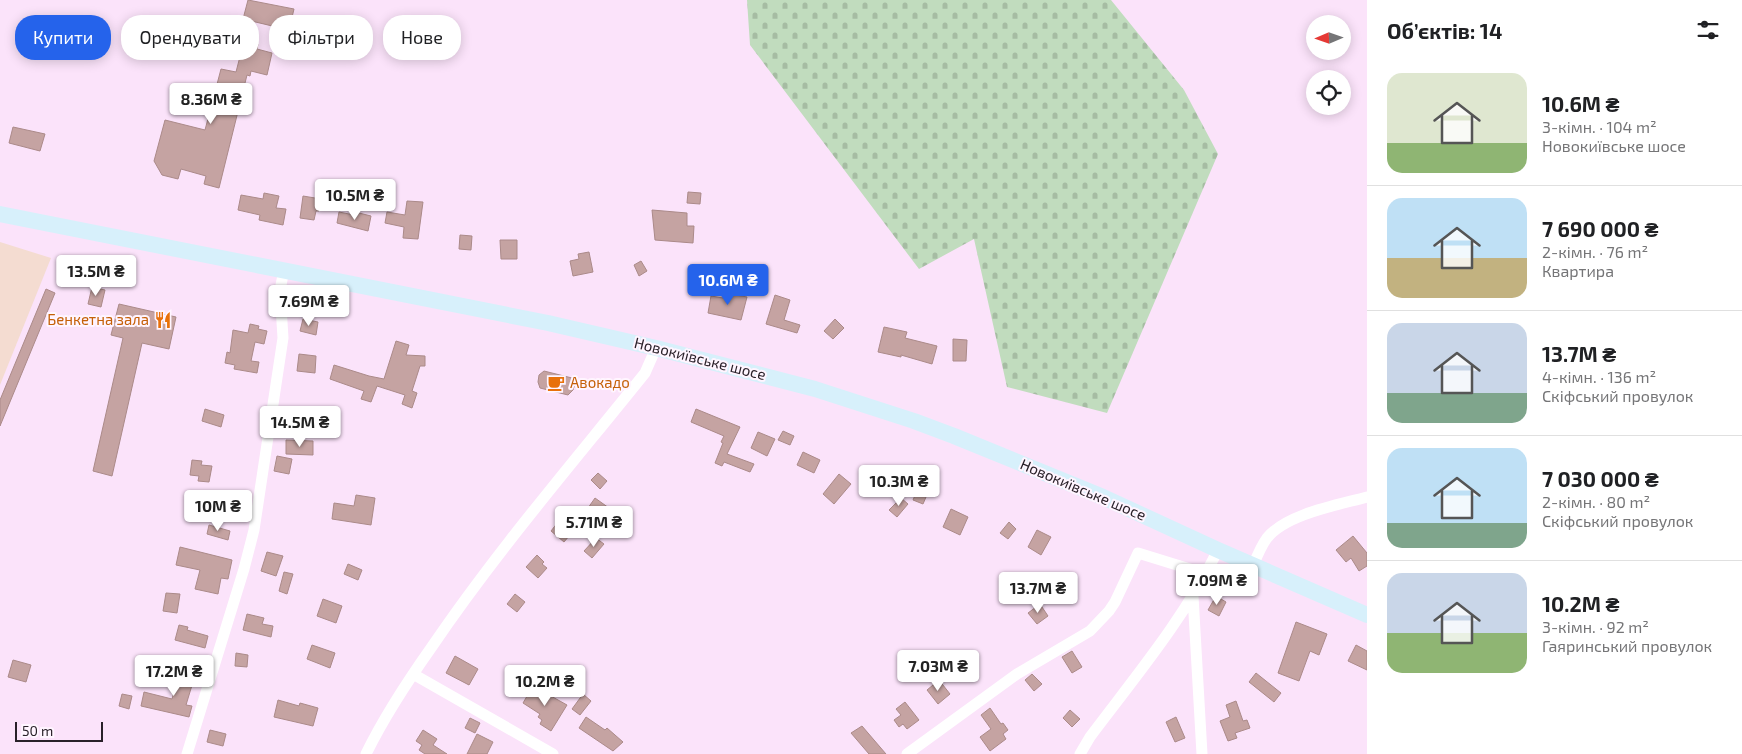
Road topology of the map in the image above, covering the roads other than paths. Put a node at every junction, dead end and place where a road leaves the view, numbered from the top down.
1 (0, 214) edge
2 (284, 270) junction
3 (656, 348) junction
4 (1367, 497) edge
5 (1218, 550) junction
6 (1253, 566) junction
7 (1206, 574) junction
8 (1193, 596) junction
9 (1367, 615) edge
10 (413, 674) junction
11 (187, 754) edge
12 (366, 754) edge
13 (553, 754) edge
14 (908, 754) edge
15 (1080, 754) edge
16 (1202, 754) edge

1 - 2 main road, Новокиївське шосе
2 - 3 main road, Новокиївське шосе
2 - 11 street
3 - 5 main road, Новокиївське шосе
3 - 10 street
4 - 6 street
5 - 6 main road, Новокиївське шосе
5 - 7 street
6 - 9 main road, Новокиївське шосе
7 - 8 street
7 - 14 street
8 - 15 street
8 - 16 street
10 - 12 street
10 - 13 street

